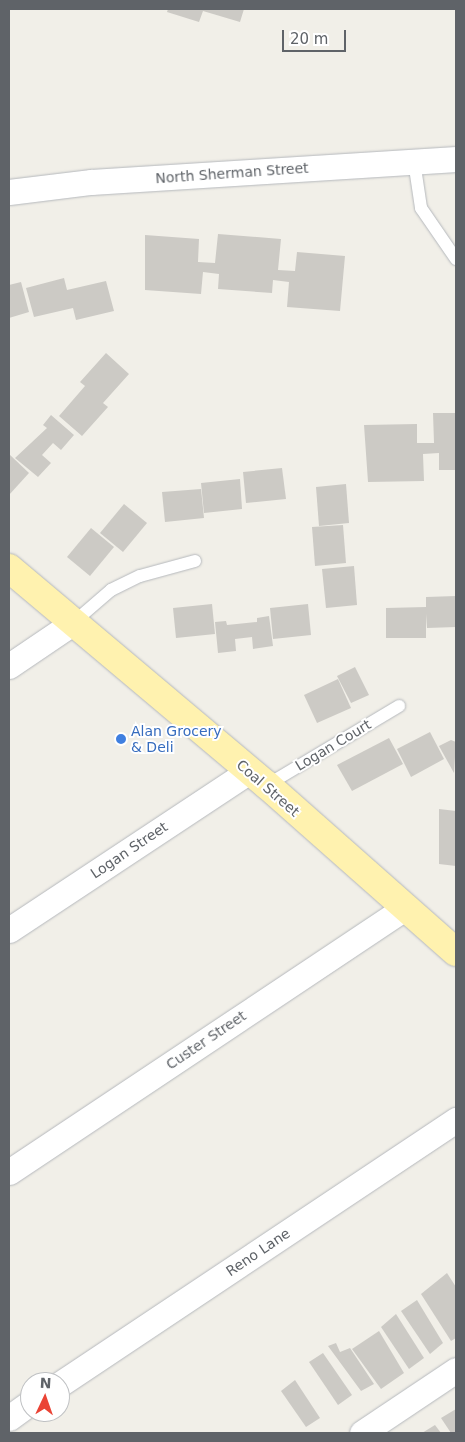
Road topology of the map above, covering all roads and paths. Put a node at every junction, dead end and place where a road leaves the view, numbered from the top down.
1 (456, 159) edge
2 (414, 161) junction
3 (9, 192) edge
4 (456, 259) edge
5 (195, 560) dead end
6 (9, 568) edge
7 (74, 622) junction
8 (9, 666) edge
9 (399, 706) dead end
10 (258, 778) junction
11 (404, 909) junction
12 (9, 930) edge
13 (456, 952) edge
14 (456, 1120) edge
15 (9, 1172) edge
16 (456, 1370) edge
17 (70, 1377) edge
18 (20, 1411) edge
19 (9, 1418) edge
20 (362, 1433) edge

1 - 2 street, North Sherman Street
2 - 3 street, North Sherman Street
2 - 4 lane
5 - 7 lane
6 - 7 main road, Coal Street
7 - 8 street
7 - 10 main road, Coal Street
9 - 10 lane, Logan Court
10 - 11 main road, Coal Street
10 - 12 street, Logan Street
11 - 13 main road, Coal Street
11 - 15 street, Custer Street
14 - 17 street, Reno Lane
16 - 20 street
18 - 19 street

